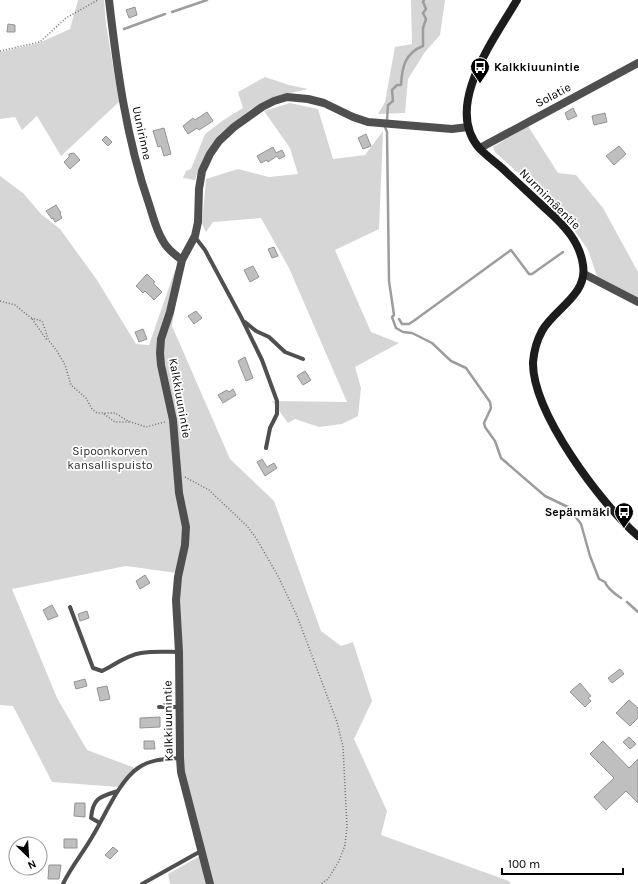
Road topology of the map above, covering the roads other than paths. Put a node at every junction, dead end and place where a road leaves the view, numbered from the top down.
1 (109, 0) edge
2 (517, 0) edge
3 (638, 63) edge
4 (468, 127) junction
5 (480, 148) junction
6 (195, 236) junction
7 (182, 260) junction
8 (584, 274) junction
9 (638, 302) edge
10 (241, 317) junction
11 (303, 359) dead end
12 (266, 448) dead end
13 (638, 536) edge
14 (70, 607) dead end
15 (179, 652) junction
16 (159, 707) dead end
17 (179, 707) junction
18 (180, 758) junction
19 (118, 791) junction
20 (100, 823) junction
21 (201, 851) junction
22 (63, 884) edge
23 (142, 884) edge
24 (210, 884) edge

1 - 7 street, Uunirinne
2 - 4 street, Nurmimäentie
3 - 5 street, Solatie
4 - 5 street, Nurmimäentie
4 - 6 street, Kalkkiuunintie
5 - 8 street, Nurmimäentie
6 - 7 street, Kalkkiuunintie
6 - 10 lane
7 - 15 street, Kalkkiuunintie
8 - 9 street
8 - 13 street
10 - 11 lane
10 - 12 lane
14 - 15 lane
15 - 17 street, Kalkkiuunintie
16 - 17 lane
17 - 18 street, Kalkkiuunintie
18 - 19 lane
18 - 21 street, Kalkkiuunintie
19 - 20 lane
19 - 20 lane
20 - 22 lane
21 - 23 lane
21 - 24 street, Kalkkiuunintie

